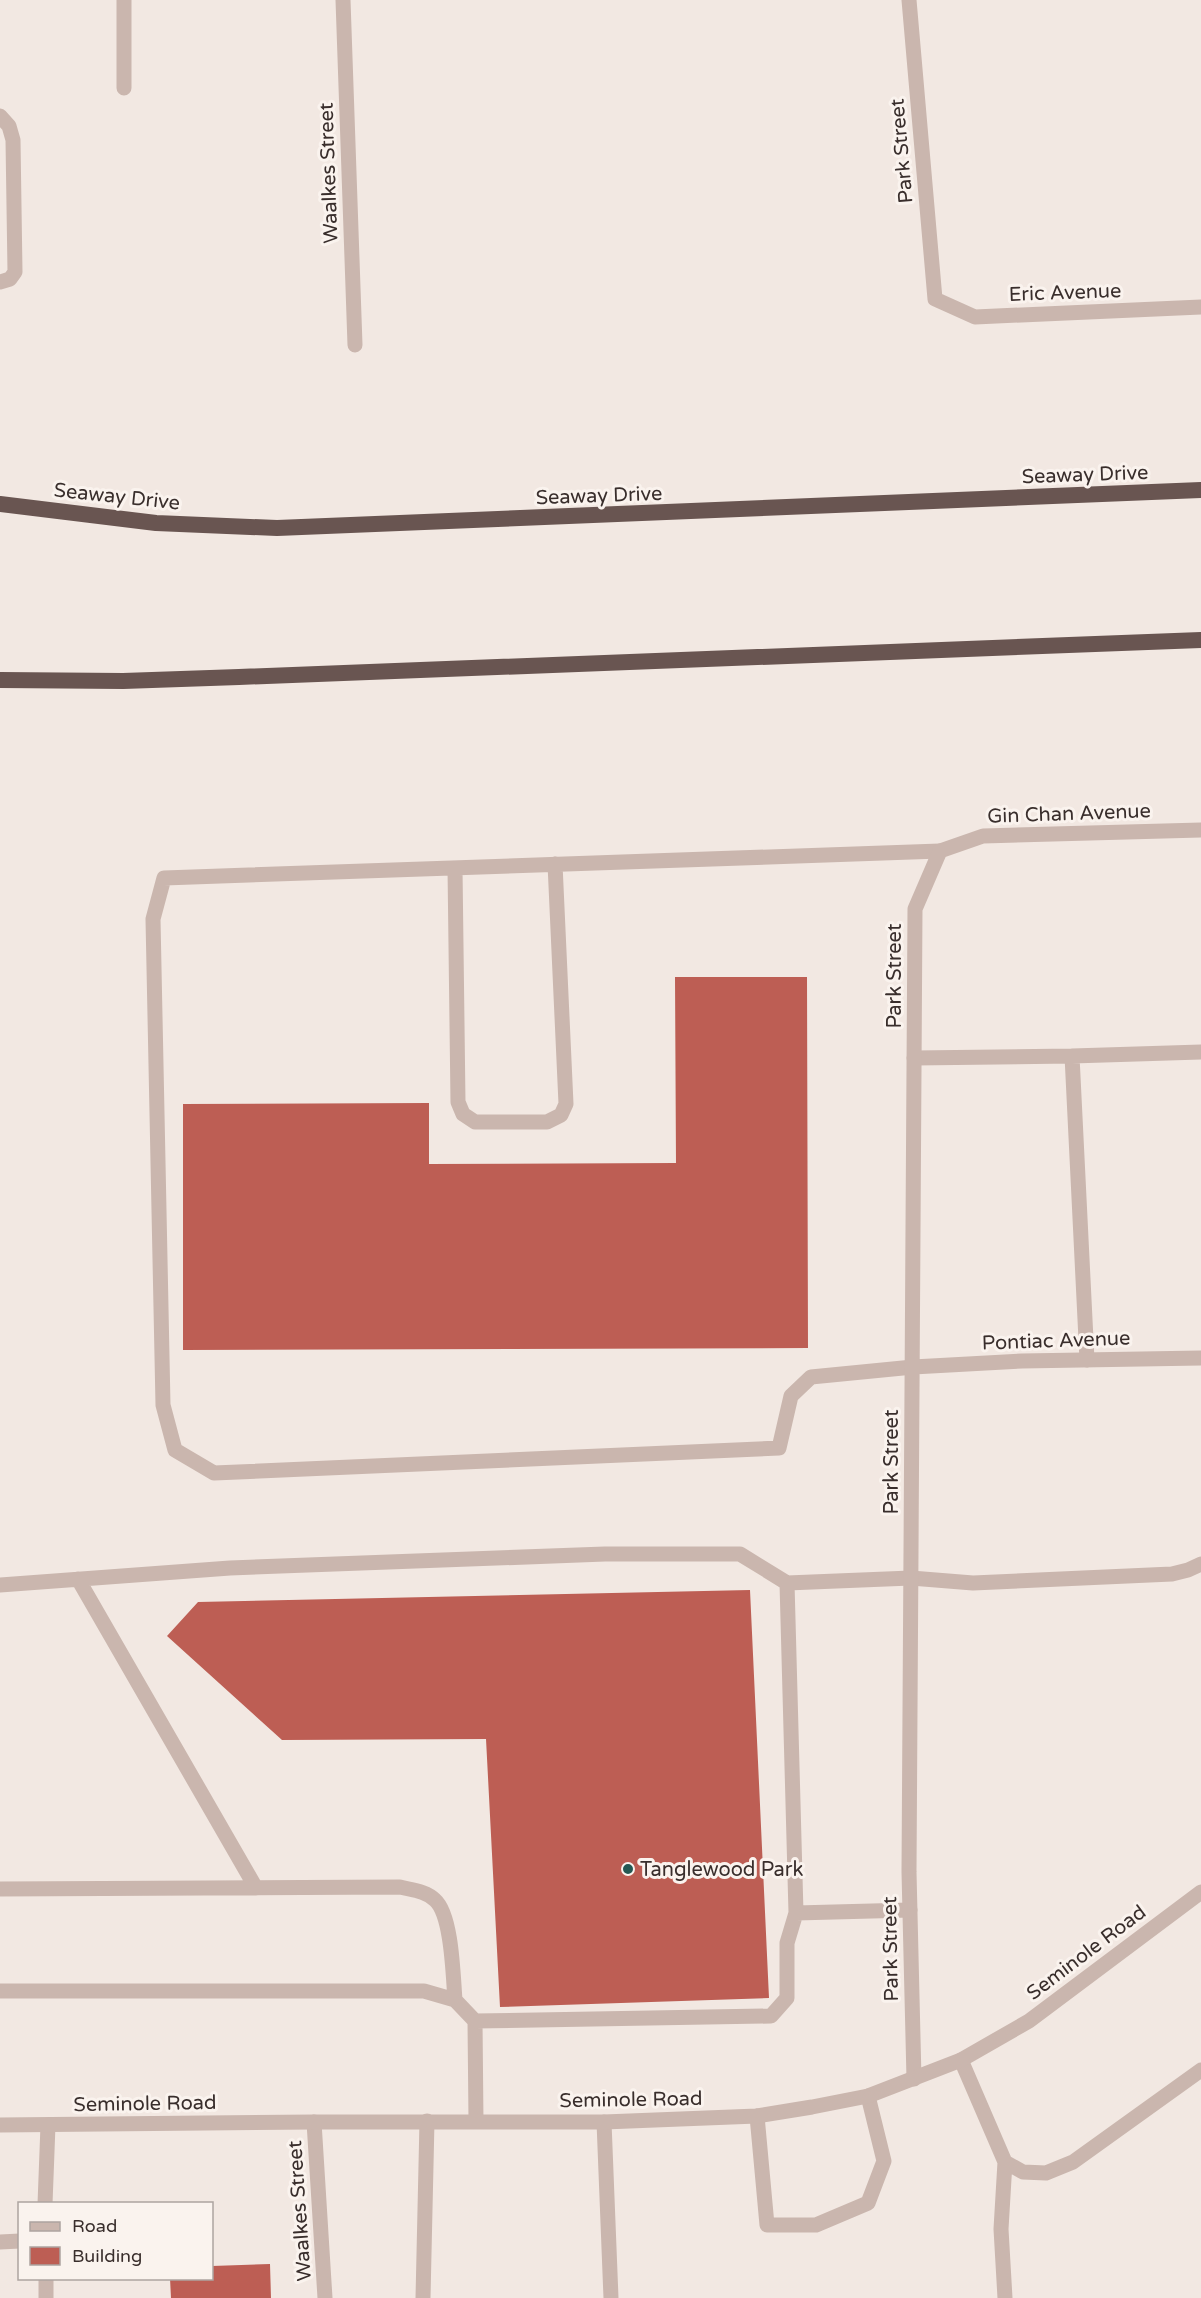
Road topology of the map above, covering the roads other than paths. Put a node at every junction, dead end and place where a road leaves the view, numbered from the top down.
1 (124, 0) edge
2 (343, 0) edge
3 (909, 0) edge
4 (124, 88) dead end
5 (0, 116) edge
6 (0, 282) edge
7 (935, 299) joint
8 (1201, 307) edge
9 (355, 345) dead end
10 (1201, 490) edge
11 (0, 504) edge
12 (1201, 640) edge
13 (0, 680) edge
14 (1201, 830) edge
15 (940, 851) junction
16 (555, 864) junction
17 (455, 868) junction
18 (1201, 1052) edge
19 (1072, 1056) junction
20 (914, 1058) junction
21 (1201, 1358) edge
22 (1087, 1360) junction
23 (913, 1367) junction
24 (1201, 1564) edge
25 (911, 1578) junction
26 (78, 1579) junction
27 (787, 1583) junction
28 (0, 1585) edge
29 (256, 1888) junction
30 (0, 1889) edge
31 (1201, 1892) edge
32 (910, 1910) junction
33 (796, 1913) junction
34 (0, 1991) edge
35 (455, 2000) junction
36 (475, 2021) junction
37 (961, 2060) junction
38 (1201, 2070) edge
39 (914, 2079) junction
40 (868, 2096) junction
41 (757, 2116) junction
42 (427, 2121) junction
43 (476, 2121) junction
44 (314, 2122) junction
45 (604, 2122) junction
46 (0, 2125) edge
47 (48, 2125) junction
48 (1005, 2162) junction
49 (45, 2202) edge
50 (18, 2241) edge
51 (0, 2242) edge
52 (46, 2280) edge
53 (46, 2298) edge
54 (325, 2298) edge
55 (423, 2298) edge
56 (611, 2298) edge
57 (1005, 2298) edge

1 - 4 street
2 - 9 street, Waalkes Street
3 - 7 street, Park Street
5 - 6 street
7 - 8 street, Eric Avenue
10 - 11 highway, Seaway Drive
12 - 13 highway
14 - 15 street, Gin Chan Avenue
15 - 16 street, Gin Chan Avenue
15 - 20 street, Park Street
16 - 17 street, Gin Chan Avenue
16 - 17 street
17 - 23 street, Pontiac Avenue
18 - 19 street
19 - 20 street
19 - 22 street
20 - 23 street, Park Street
21 - 22 street, Pontiac Avenue
22 - 23 street, Pontiac Avenue
23 - 25 street, Park Street
24 - 25 street
25 - 27 street
25 - 32 street, Park Street
26 - 27 street
26 - 28 street
26 - 29 street
27 - 33 street
29 - 30 street
29 - 35 street
31 - 37 street, Seminole Road
32 - 33 street
32 - 39 street, Park Street
33 - 36 street
34 - 35 street
35 - 36 street
36 - 43 street
37 - 39 street, Seminole Road
37 - 48 street
38 - 48 street
39 - 40 street, Seminole Road
40 - 41 street, Seminole Road
40 - 41 street
41 - 45 street, Seminole Road
42 - 43 street, Seminole Road
42 - 44 street, Seminole Road
42 - 55 street
43 - 45 street, Seminole Road
44 - 47 street, Seminole Road
44 - 54 street, Waalkes Street
45 - 56 street
46 - 47 street, Seminole Road
47 - 49 street
48 - 57 street
50 - 51 street
52 - 53 street

